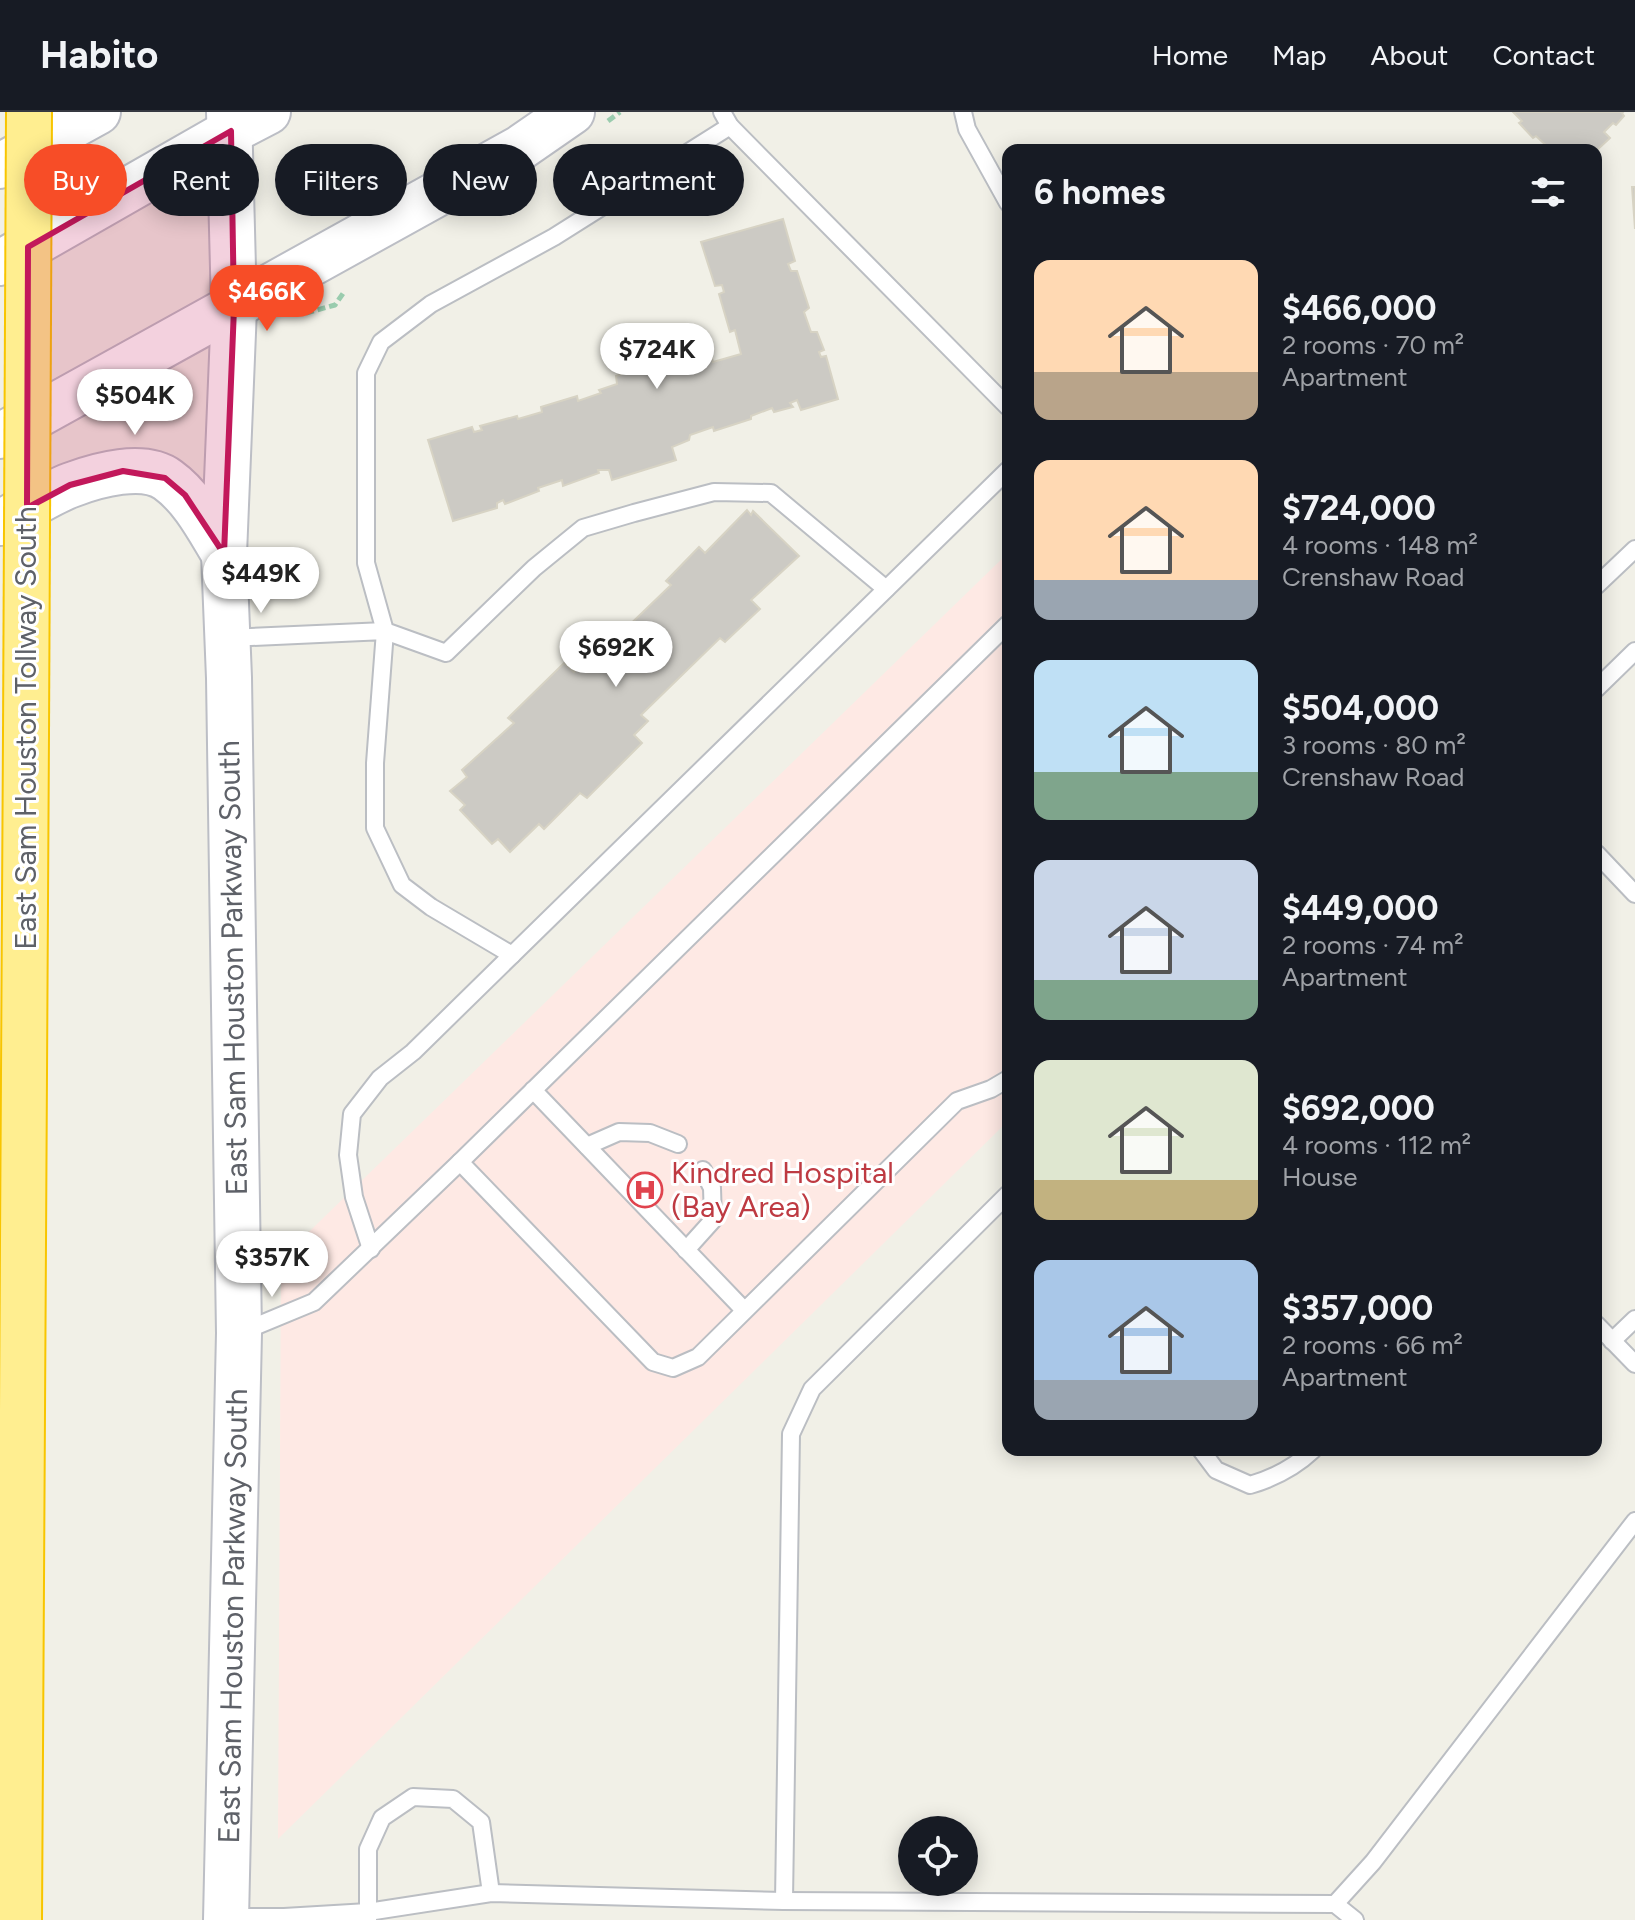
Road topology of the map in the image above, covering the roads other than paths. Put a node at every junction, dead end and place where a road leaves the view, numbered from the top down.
1 (29, 112) edge
2 (98, 112) edge
3 (572, 112) edge
4 (963, 112) edge
5 (243, 118) edge
6 (726, 119) edge
7 (0, 166) edge
8 (1002, 192) edge
9 (0, 263) edge
10 (234, 308) junction
11 (1002, 401) edge
12 (0, 436) edge
13 (1002, 476) edge
14 (0, 523) edge
15 (1635, 549) edge
16 (224, 554) junction
17 (1602, 580) edge
18 (886, 589) junction
19 (1002, 630) edge
20 (385, 631) junction
21 (228, 638) junction
22 (1635, 651) edge
23 (1602, 683) edge
24 (1602, 859) edge
25 (1635, 894) edge
26 (512, 955) junction
27 (1002, 1083) edge
28 (533, 1090) junction
29 (678, 1144) dead end
30 (587, 1146) junction
31 (460, 1162) junction
32 (703, 1170) dead end
33 (1002, 1200) edge
34 (371, 1249) junction
35 (686, 1250) junction
36 (744, 1310) junction
37 (1635, 1319) edge
38 (1602, 1330) edge
39 (239, 1333) junction
40 (1612, 1341) junction
41 (1635, 1364) edge
42 (1206, 1456) edge
43 (1306, 1456) edge
44 (1635, 1521) edge
45 (491, 1893) junction
46 (784, 1901) junction
47 (922, 1902) junction
48 (1335, 1904) junction
49 (368, 1916) edge
50 (226, 1918) edge
51 (19, 1920) edge
52 (921, 1920) edge
53 (1355, 1920) edge

1 - 51 highway, East Sam Houston Tollway South, bridge
2 - 7 main road
3 - 10 main road
4 - 8 lane
5 - 9 main road
5 - 10 main road, East Sam Houston Parkway South
6 - 11 lane
6 - 20 lane
10 - 12 main road
10 - 16 main road, East Sam Houston Parkway South
13 - 18 lane
14 - 16 main road
15 - 17 lane
16 - 21 main road, East Sam Houston Parkway South
18 - 20 lane
18 - 26 lane
19 - 28 lane
20 - 21 lane
20 - 26 lane
21 - 39 main road, East Sam Houston Parkway South
22 - 23 lane
24 - 25 lane
26 - 34 lane
27 - 36 lane
28 - 30 lane
28 - 31 lane
29 - 30 lane
30 - 35 lane
31 - 34 lane
31 - 36 lane
32 - 35 lane
33 - 46 lane
34 - 39 lane
35 - 36 lane
37 - 40 lane
38 - 40 lane
39 - 50 main road, East Sam Houston Parkway South
40 - 41 lane
42 - 43 lane
44 - 48 lane
45 - 46 lane
45 - 49 lane
45 - 49 lane
46 - 47 lane
47 - 48 lane
47 - 52 lane
48 - 53 lane
49 - 50 lane

